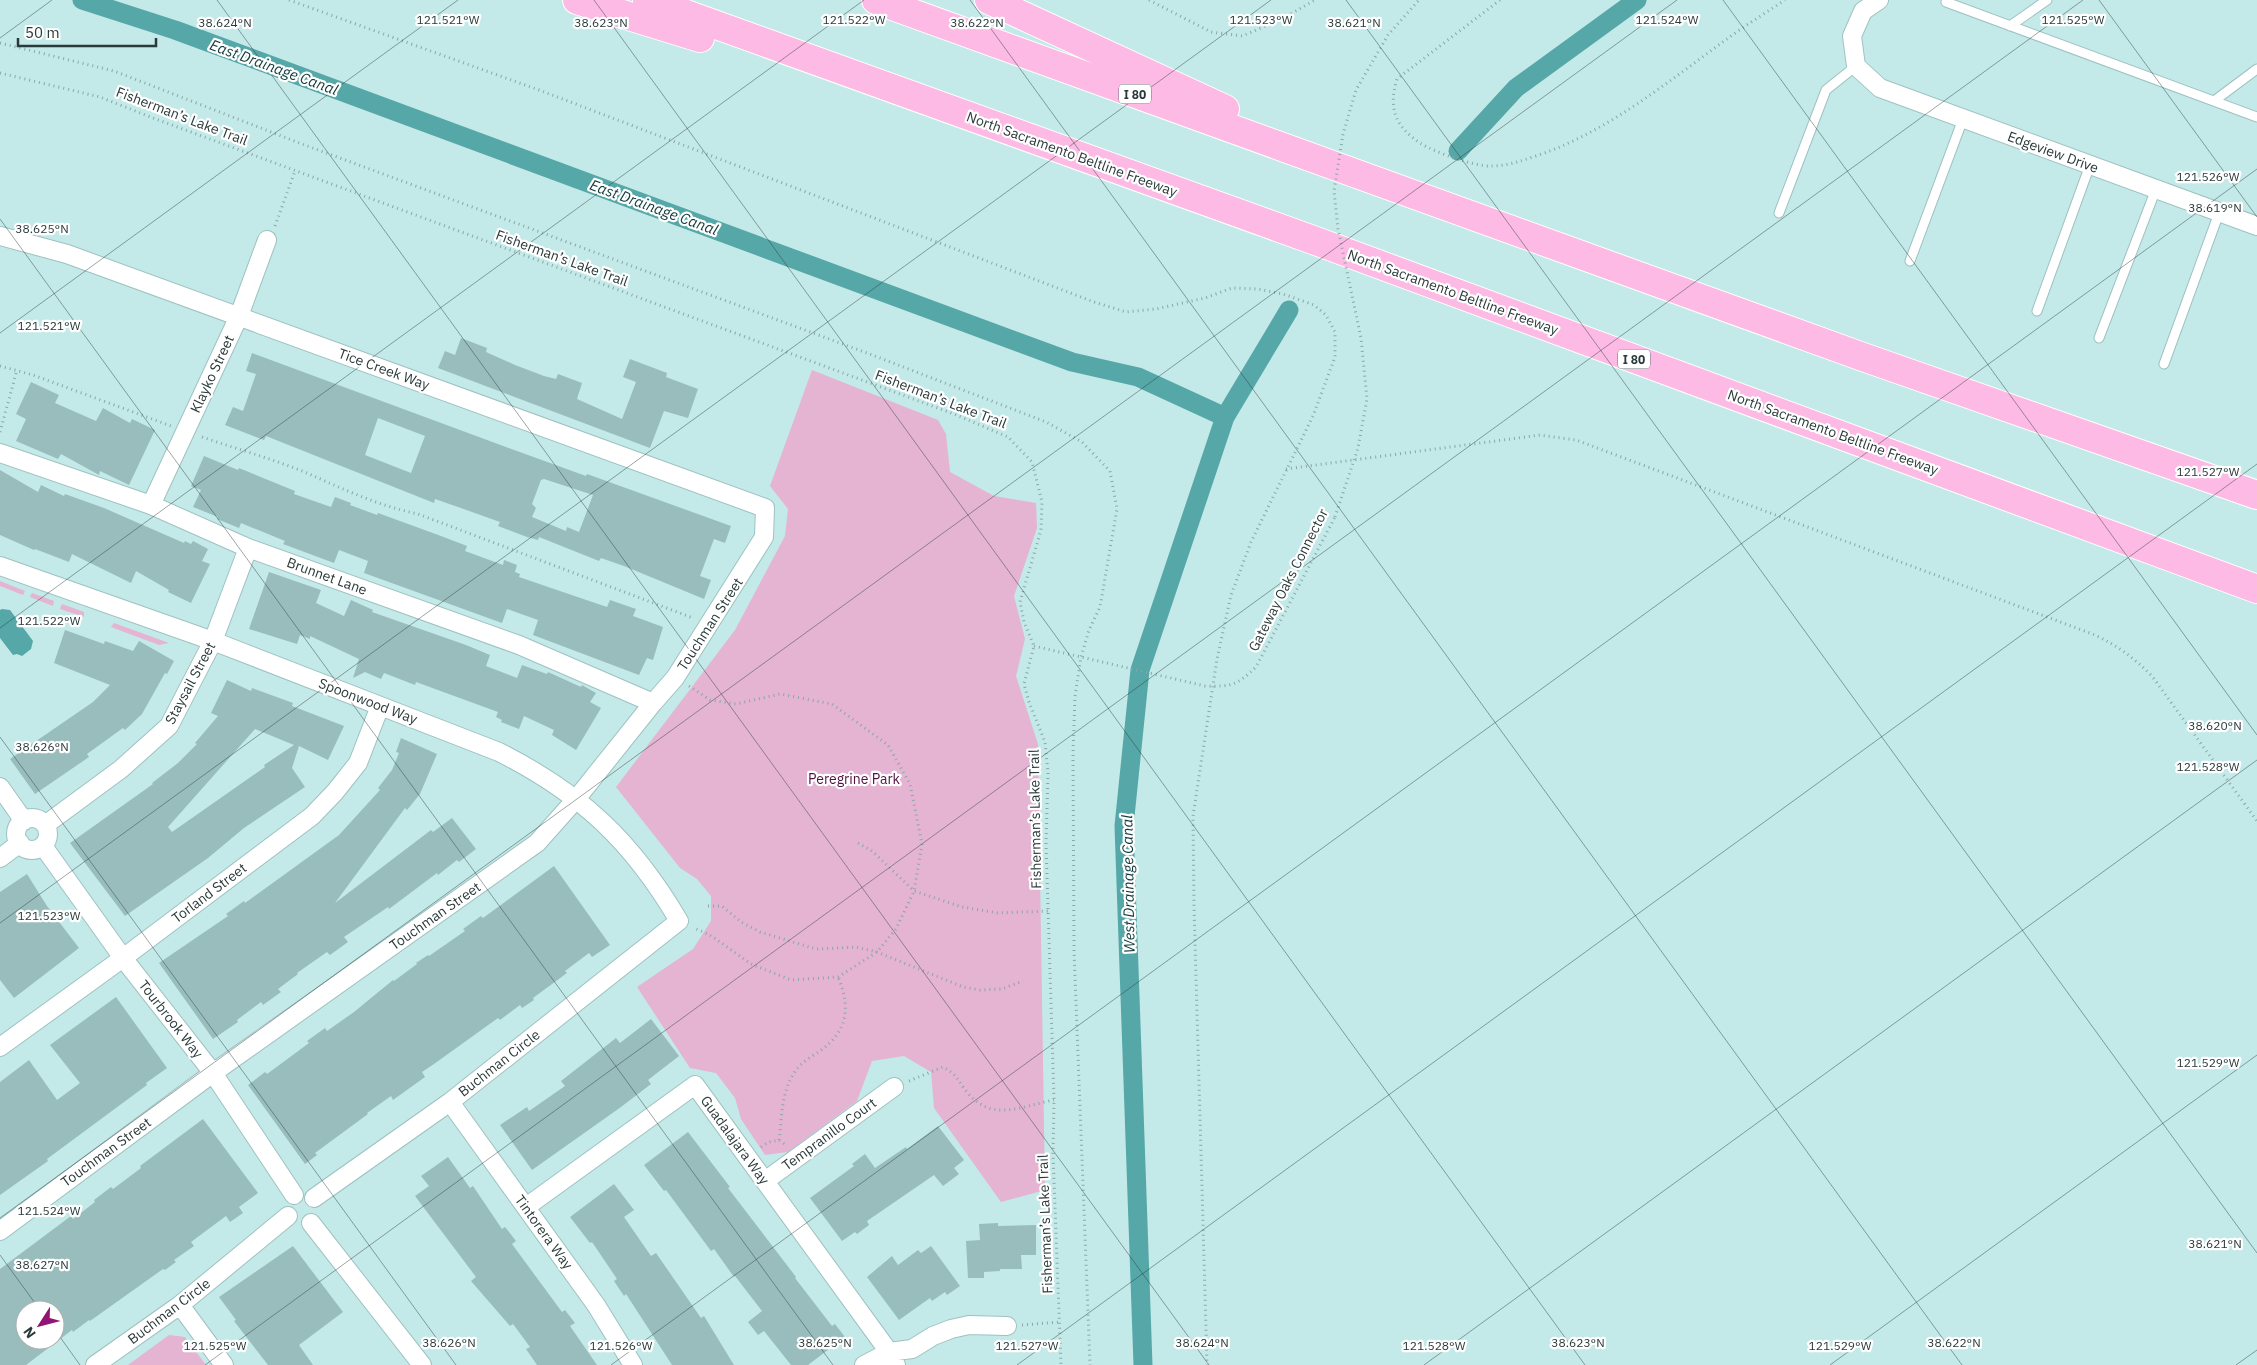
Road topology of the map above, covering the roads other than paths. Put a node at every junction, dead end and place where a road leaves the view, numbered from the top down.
1 (577, 0) edge
2 (648, 0) edge
3 (876, 0) edge
4 (989, 0) edge
5 (1879, 0) edge
6 (2047, 0) edge
7 (1946, 2) dead end
8 (2010, 26) junction
9 (1856, 66) junction
10 (2257, 69) edge
11 (2214, 101) junction
12 (2257, 117) edge
13 (1963, 119) junction
14 (1010, 132) junction
15 (2090, 165) junction
16 (1394, 187) junction
17 (2156, 189) junction
18 (2219, 212) junction
19 (1779, 213) dead end
20 (2257, 226) edge
21 (271, 233) road end
22 (0, 236) edge
23 (1910, 261) dead end
24 (2037, 311) dead end
25 (240, 316) junction
26 (2099, 338) dead end
27 (2164, 364) dead end
28 (0, 453) edge
29 (2257, 495) edge
30 (150, 505) junction
31 (765, 508) joint
32 (248, 548) junction
33 (0, 566) edge
34 (2257, 589) edge
35 (213, 641) junction
36 (653, 702) junction
37 (380, 706) junction
38 (0, 787) edge
39 (577, 798) junction
40 (24, 820) junction
41 (45, 825) junction
42 (20, 844) junction
43 (44, 846) junction
44 (0, 858) edge
45 (679, 921) joint
46 (123, 958) junction
47 (0, 1047) edge
48 (213, 1073) junction
49 (894, 1087) road end
50 (450, 1102) junction
51 (765, 1181) junction
52 (294, 1196) junction
53 (314, 1198) junction
54 (526, 1207) junction
55 (288, 1216) junction
56 (311, 1223) junction
57 (0, 1231) edge
58 (180, 1305) junction
59 (1007, 1326) road end
60 (892, 1358) edge
61 (95, 1365) edge
62 (224, 1365) edge
63 (422, 1365) edge
64 (633, 1365) edge
65 (864, 1365) edge

1 - 14 highway
2 - 14 highway, North Sacramento Beltline Freeway / I 80
3 - 16 highway, I 80
4 - 16 highway
5 - 9 street
6 - 8 lane
7 - 8 lane
8 - 11 lane
9 - 13 street, Edgeview Drive
9 - 19 lane
10 - 11 lane
11 - 12 lane
13 - 15 street, Edgeview Drive
13 - 23 lane
14 - 34 highway, North Sacramento Beltline Freeway / I 80
15 - 17 street, Edgeview Drive
15 - 24 lane
16 - 29 highway, I 80
17 - 18 street, Edgeview Drive
17 - 26 lane
18 - 20 street, Edgeview Drive
18 - 27 lane
21 - 25 street, Klayko Street
22 - 25 street, Tice Creek Way
25 - 30 street, Klayko Street
25 - 31 street, Tice Creek Way
28 - 30 street, Brunnet Lane
30 - 32 street, Brunnet Lane
31 - 36 street, Touchman Street
32 - 35 street, Staysail Street
32 - 36 street, Brunnet Lane
33 - 35 street, Spoonwood Way
35 - 37 street, Spoonwood Way
35 - 41 street, Staysail Street
36 - 39 street, Touchman Street
37 - 39 street, Spoonwood Way
37 - 46 street, Torland Street
38 - 40 street
39 - 45 street, Spoonwood Way
39 - 48 street, Touchman Street
40 - 41 street
40 - 42 street
41 - 43 street
42 - 43 street
42 - 44 street
43 - 46 street, Tourbrook Way
45 - 50 street, Buchman Circle
46 - 47 street, Torland Street
46 - 48 street, Tourbrook Way
48 - 52 street, Tourbrook Way
48 - 57 street, Touchman Street
49 - 51 street, Tempranillo Court
50 - 53 street, Buchman Circle
50 - 54 street, Tintorera Way
51 - 54 street, Guadalajara Way
51 - 60 street, Guadalajara Way
52 - 53 street
52 - 55 street
53 - 56 street
54 - 64 street, Tintorera Way
55 - 56 street
55 - 58 street, Buchman Circle
56 - 63 street
58 - 61 street, Buchman Circle
58 - 62 street
59 - 60 street
60 - 65 street

